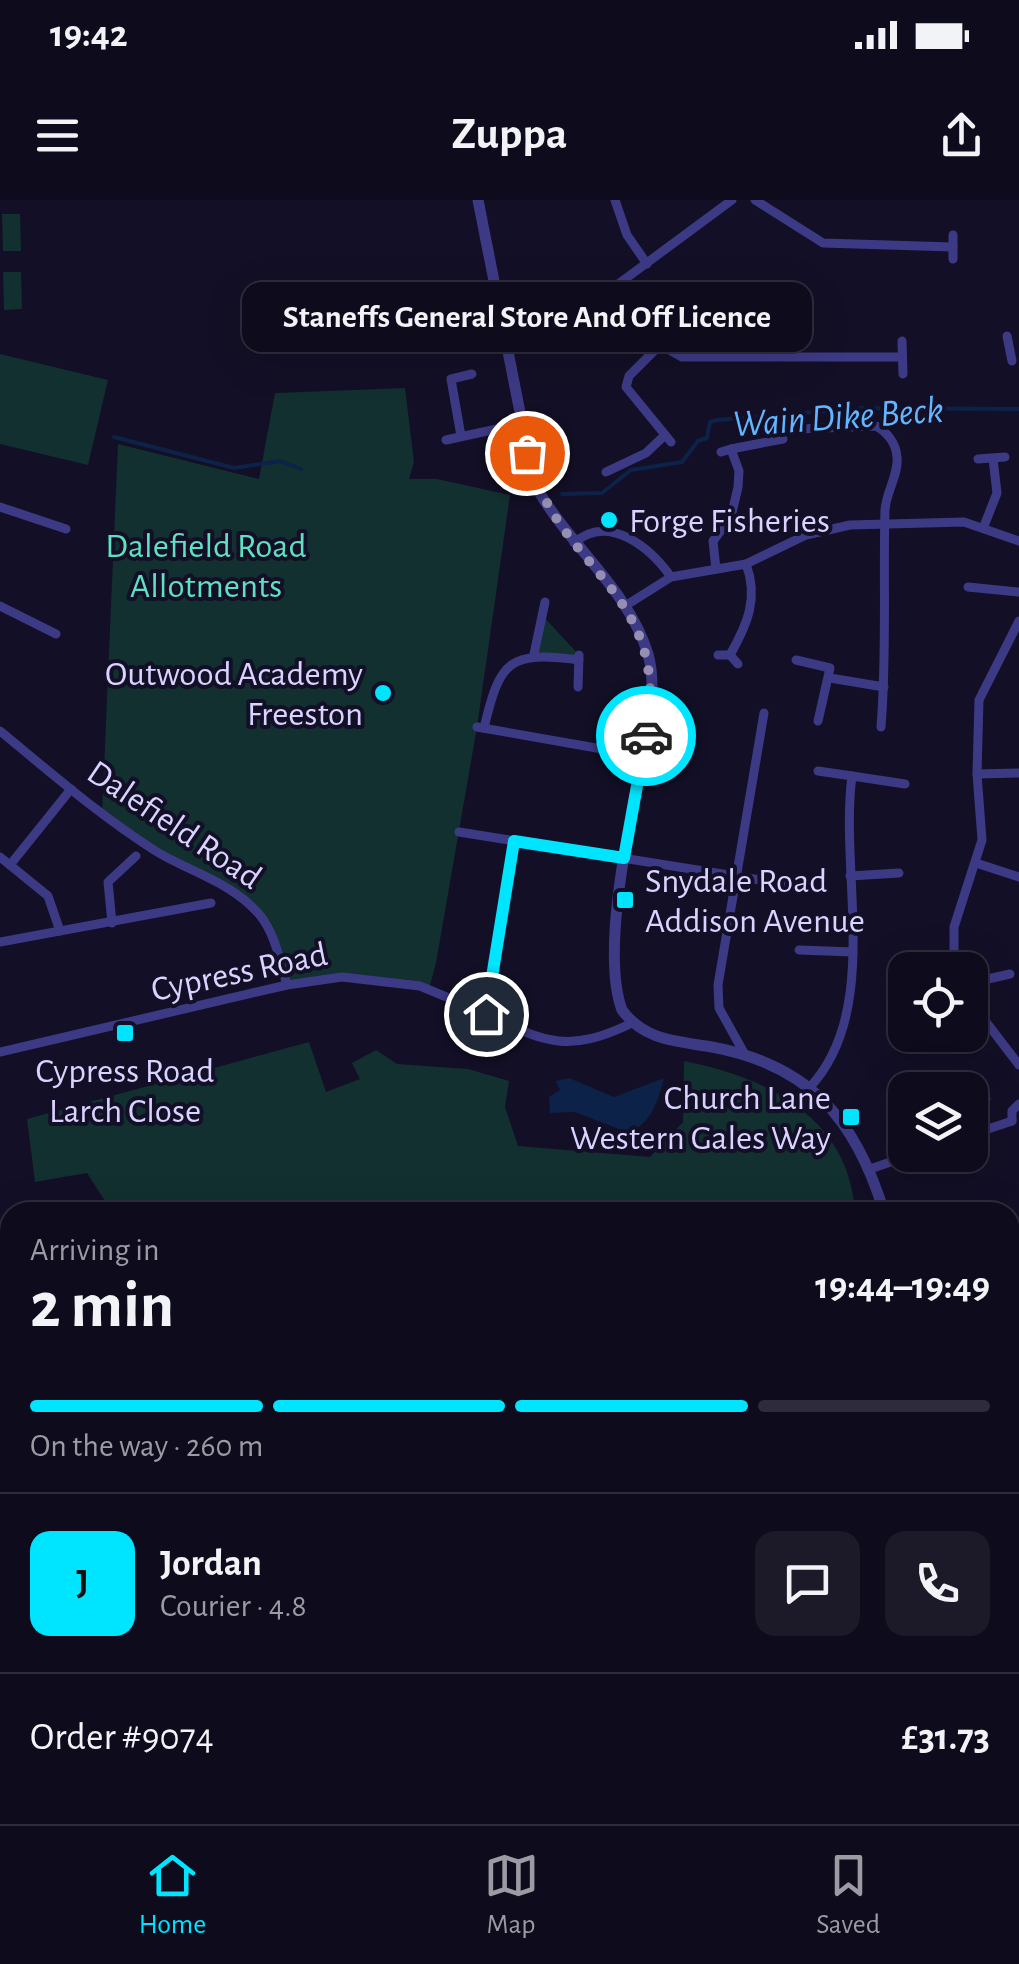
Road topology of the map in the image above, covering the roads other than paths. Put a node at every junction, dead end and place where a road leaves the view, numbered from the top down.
1 (478, 200) edge
2 (615, 200) edge
3 (732, 200) edge
4 (755, 200) edge
5 (954, 235) dead end
6 (953, 247) junction
7 (953, 259) dead end
8 (647, 264) junction
9 (613, 289) junction
10 (1007, 336) dead end
11 (504, 340) junction
12 (902, 341) dead end
13 (660, 346) junction
14 (1014, 348) edge
15 (902, 357) junction
16 (1012, 361) dead end
17 (472, 374) dead end
18 (903, 374) dead end
19 (520, 424) junction
20 (798, 429) dead end
21 (461, 436) junction
22 (783, 439) dead end
23 (908, 439) dead end
24 (446, 440) dead end
25 (894, 444) junction
26 (1005, 456) dead end
27 (978, 459) dead end
28 (993, 459) junction
29 (606, 472) dead end
30 (0, 508) edge
31 (885, 521) junction
32 (984, 526) junction
33 (66, 529) dead end
34 (1019, 541) edge
35 (574, 543) junction
36 (746, 564) junction
37 (716, 570) junction
38 (671, 576) junction
39 (968, 587) dead end
40 (1019, 592) edge
41 (0, 606) edge
42 (625, 606) junction
43 (547, 607) dead end
44 (1019, 622) edge
45 (56, 634) dead end
46 (1016, 638) edge
47 (534, 654) junction
48 (718, 655) dead end
49 (730, 655) junction
50 (796, 660) dead end
51 (738, 664) dead end
52 (830, 678) junction
53 (578, 687) dead end
54 (884, 687) junction
55 (764, 713) dead end
56 (818, 720) dead end
57 (881, 727) dead end
58 (0, 731) edge
59 (642, 756) junction
60 (818, 771) dead end
61 (1019, 773) edge
62 (977, 774) junction
63 (852, 776) junction
64 (905, 784) dead end
65 (71, 790) junction
66 (459, 832) dead end
67 (514, 841) junction
68 (0, 856) edge
69 (136, 856) dead end
70 (624, 858) junction
71 (976, 863) junction
72 (10, 865) junction
73 (899, 872) dead end
74 (736, 876) junction
75 (850, 876) junction
76 (1019, 877) edge
77 (785, 884) dead end
78 (211, 902) dead end
79 (112, 923) junction
80 (60, 932) junction
81 (0, 942) edge
82 (799, 950) dead end
83 (854, 952) junction
84 (954, 952) edge
85 (1014, 973) edge
86 (988, 978) edge
87 (287, 985) junction
88 (486, 1014) junction
89 (632, 1023) junction
90 (988, 1025) edge
91 (0, 1052) edge
92 (744, 1053) junction
93 (1019, 1065) edge
94 (810, 1087) junction
95 (1019, 1104) edge
96 (1015, 1125) edge
97 (988, 1131) edge
98 (888, 1163) edge
99 (870, 1169) junction
100 (881, 1202) edge

1 - 11 street
2 - 8 street
3 - 8 street
4 - 6 street
5 - 6 street
6 - 7 street
8 - 9 street
9 - 11 street
9 - 13 street
10 - 14 street
11 - 19 street
12 - 15 street
13 - 15 street
13 - 29 street
14 - 16 street
15 - 18 street
17 - 21 street
19 - 21 street
19 - 35 street
20 - 25 street
21 - 24 street
22 - 37 street
23 - 25 street
25 - 31 street
26 - 28 street
27 - 28 street
28 - 32 street
30 - 33 street
31 - 32 street
31 - 36 street
31 - 54 street
32 - 34 street
35 - 38 street
35 - 42 street
36 - 37 street
36 - 49 street
37 - 38 street
38 - 42 street
39 - 40 street
41 - 45 street
42 - 59 street
43 - 47 street
44 - 46 street
46 - 62 street
47 - 53 street
47 - 59 street
48 - 49 street
49 - 51 street
50 - 52 street
52 - 54 street
52 - 56 street
54 - 57 street
55 - 74 street
58 - 65 street, Dalefield Road
59 - 70 street
60 - 63 street
61 - 62 street
62 - 71 street
63 - 64 street
63 - 75 street
65 - 72 street
65 - 87 street, Dalefield Road
66 - 67 street
67 - 70 street
67 - 88 street
68 - 72 street
69 - 79 street
70 - 74 street
70 - 89 street
71 - 76 street
71 - 84 street
72 - 80 street
73 - 75 street
74 - 77 street
74 - 92 street
75 - 83 street
78 - 79 street
79 - 80 street
80 - 81 street
82 - 83 street
83 - 94 street
85 - 86 street
87 - 88 street, Cypress Road
87 - 91 street, Cypress Road
88 - 89 street, Cypress Road
89 - 92 street
90 - 93 street
92 - 94 street
94 - 99 street
95 - 96 street
96 - 97 street
98 - 99 street
99 - 100 street

